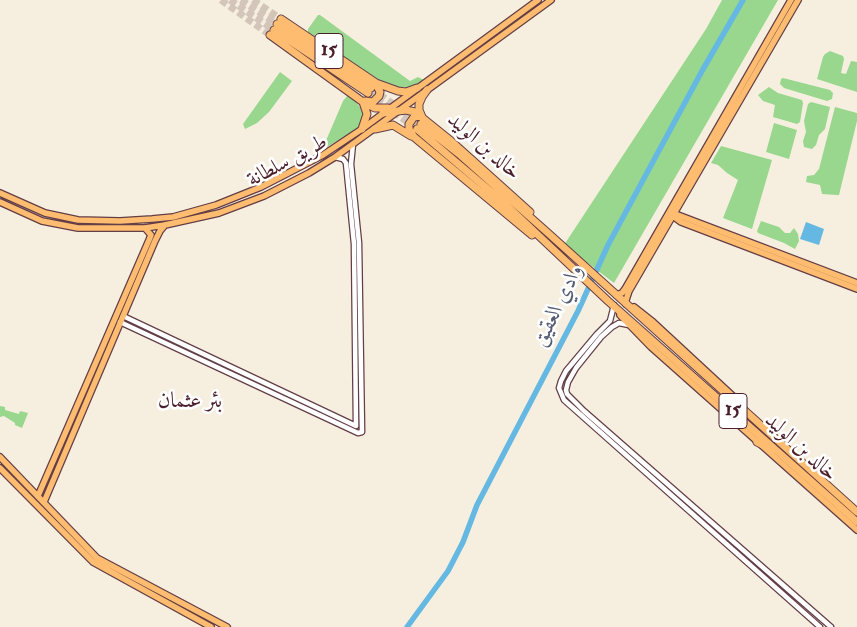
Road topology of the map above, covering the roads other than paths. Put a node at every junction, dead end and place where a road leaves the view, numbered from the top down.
1 (538, 0) edge
2 (552, 0) edge
3 (791, 0) edge
4 (798, 0) edge
5 (276, 27) junction
6 (372, 88) junction
7 (417, 88) junction
8 (427, 90) junction
9 (362, 101) junction
10 (401, 109) junction
11 (387, 110) junction
12 (418, 127) junction
13 (362, 129) junction
14 (375, 129) junction
15 (353, 144) junction
16 (334, 157) junction
17 (0, 193) edge
18 (0, 202) edge
19 (681, 203) junction
20 (672, 216) junction
21 (683, 219) junction
22 (165, 225) junction
23 (145, 228) junction
24 (857, 283) edge
25 (857, 289) edge
26 (615, 294) junction
27 (626, 302) junction
28 (611, 304) junction
29 (122, 319) junction
30 (629, 325) junction
31 (660, 329) junction
32 (599, 335) junction
33 (665, 340) junction
34 (747, 413) junction
35 (356, 425) junction
36 (362, 428) junction
37 (757, 442) junction
38 (64, 445) junction
39 (780, 453) junction
40 (0, 457) edge
41 (0, 468) edge
42 (38, 496) junction
43 (44, 502) junction
44 (857, 512) edge
45 (857, 522) edge
46 (857, 530) edge
47 (211, 627) edge
48 (227, 627) edge
49 (820, 627) edge
50 (830, 627) edge

1 - 7 main road, طريق سلطانة
2 - 8 main road, طريق سلطانة
3 - 20 main road
4 - 19 main road
5 - 6 highway, 15
5 - 6 highway
5 - 9 highway, خالد بن الوليد / 15
6 - 7 highway
6 - 9 highway
7 - 11 main road, طريق سلطانة
8 - 10 main road, طريق سلطانة
8 - 12 highway
9 - 11 highway, خالد بن الوليد / 15
9 - 13 highway
10 - 11 highway, خالد بن الوليد / 15
10 - 12 highway, خالد بن الوليد / 15
10 - 14 main road, طريق سلطانة
11 - 13 main road, طريق سلطانة
12 - 14 highway
12 - 26 highway, خالد بن الوليد / 15
12 - 28 highway, خالد بن الوليد / 15
13 - 17 main road, طريق سلطانة
14 - 15 main road, طريق سلطانة
15 - 16 main road, طريق سلطانة
15 - 36 street
16 - 22 main road, طريق سلطانة
16 - 35 street
18 - 23 main road, طريق سلطانة
19 - 20 main road
19 - 21 main road
20 - 21 main road
20 - 21 main road
20 - 26 main road
20 - 27 main road
21 - 24 main road
21 - 25 main road
22 - 23 main road, طريق سلطانة
22 - 29 main road
23 - 38 main road
26 - 27 highway, خالد بن الوليد / 15
27 - 31 main road
27 - 33 highway, خالد بن الوليد / 15
28 - 30 main road
28 - 32 street
28 - 39 highway, خالد بن الوليد / 15
29 - 35 street
29 - 36 street
29 - 38 main road
30 - 32 street
30 - 37 main road
31 - 33 highway
31 - 34 main road
32 - 49 street
32 - 50 street
33 - 34 highway, خالد بن الوليد / 15
34 - 44 highway, خالد بن الوليد / 15
35 - 36 street
37 - 39 highway
37 - 46 main road
38 - 42 main road
38 - 43 main road
39 - 45 highway, خالد بن الوليد / 15
40 - 42 main road
41 - 47 main road
42 - 43 main road
43 - 48 main road

